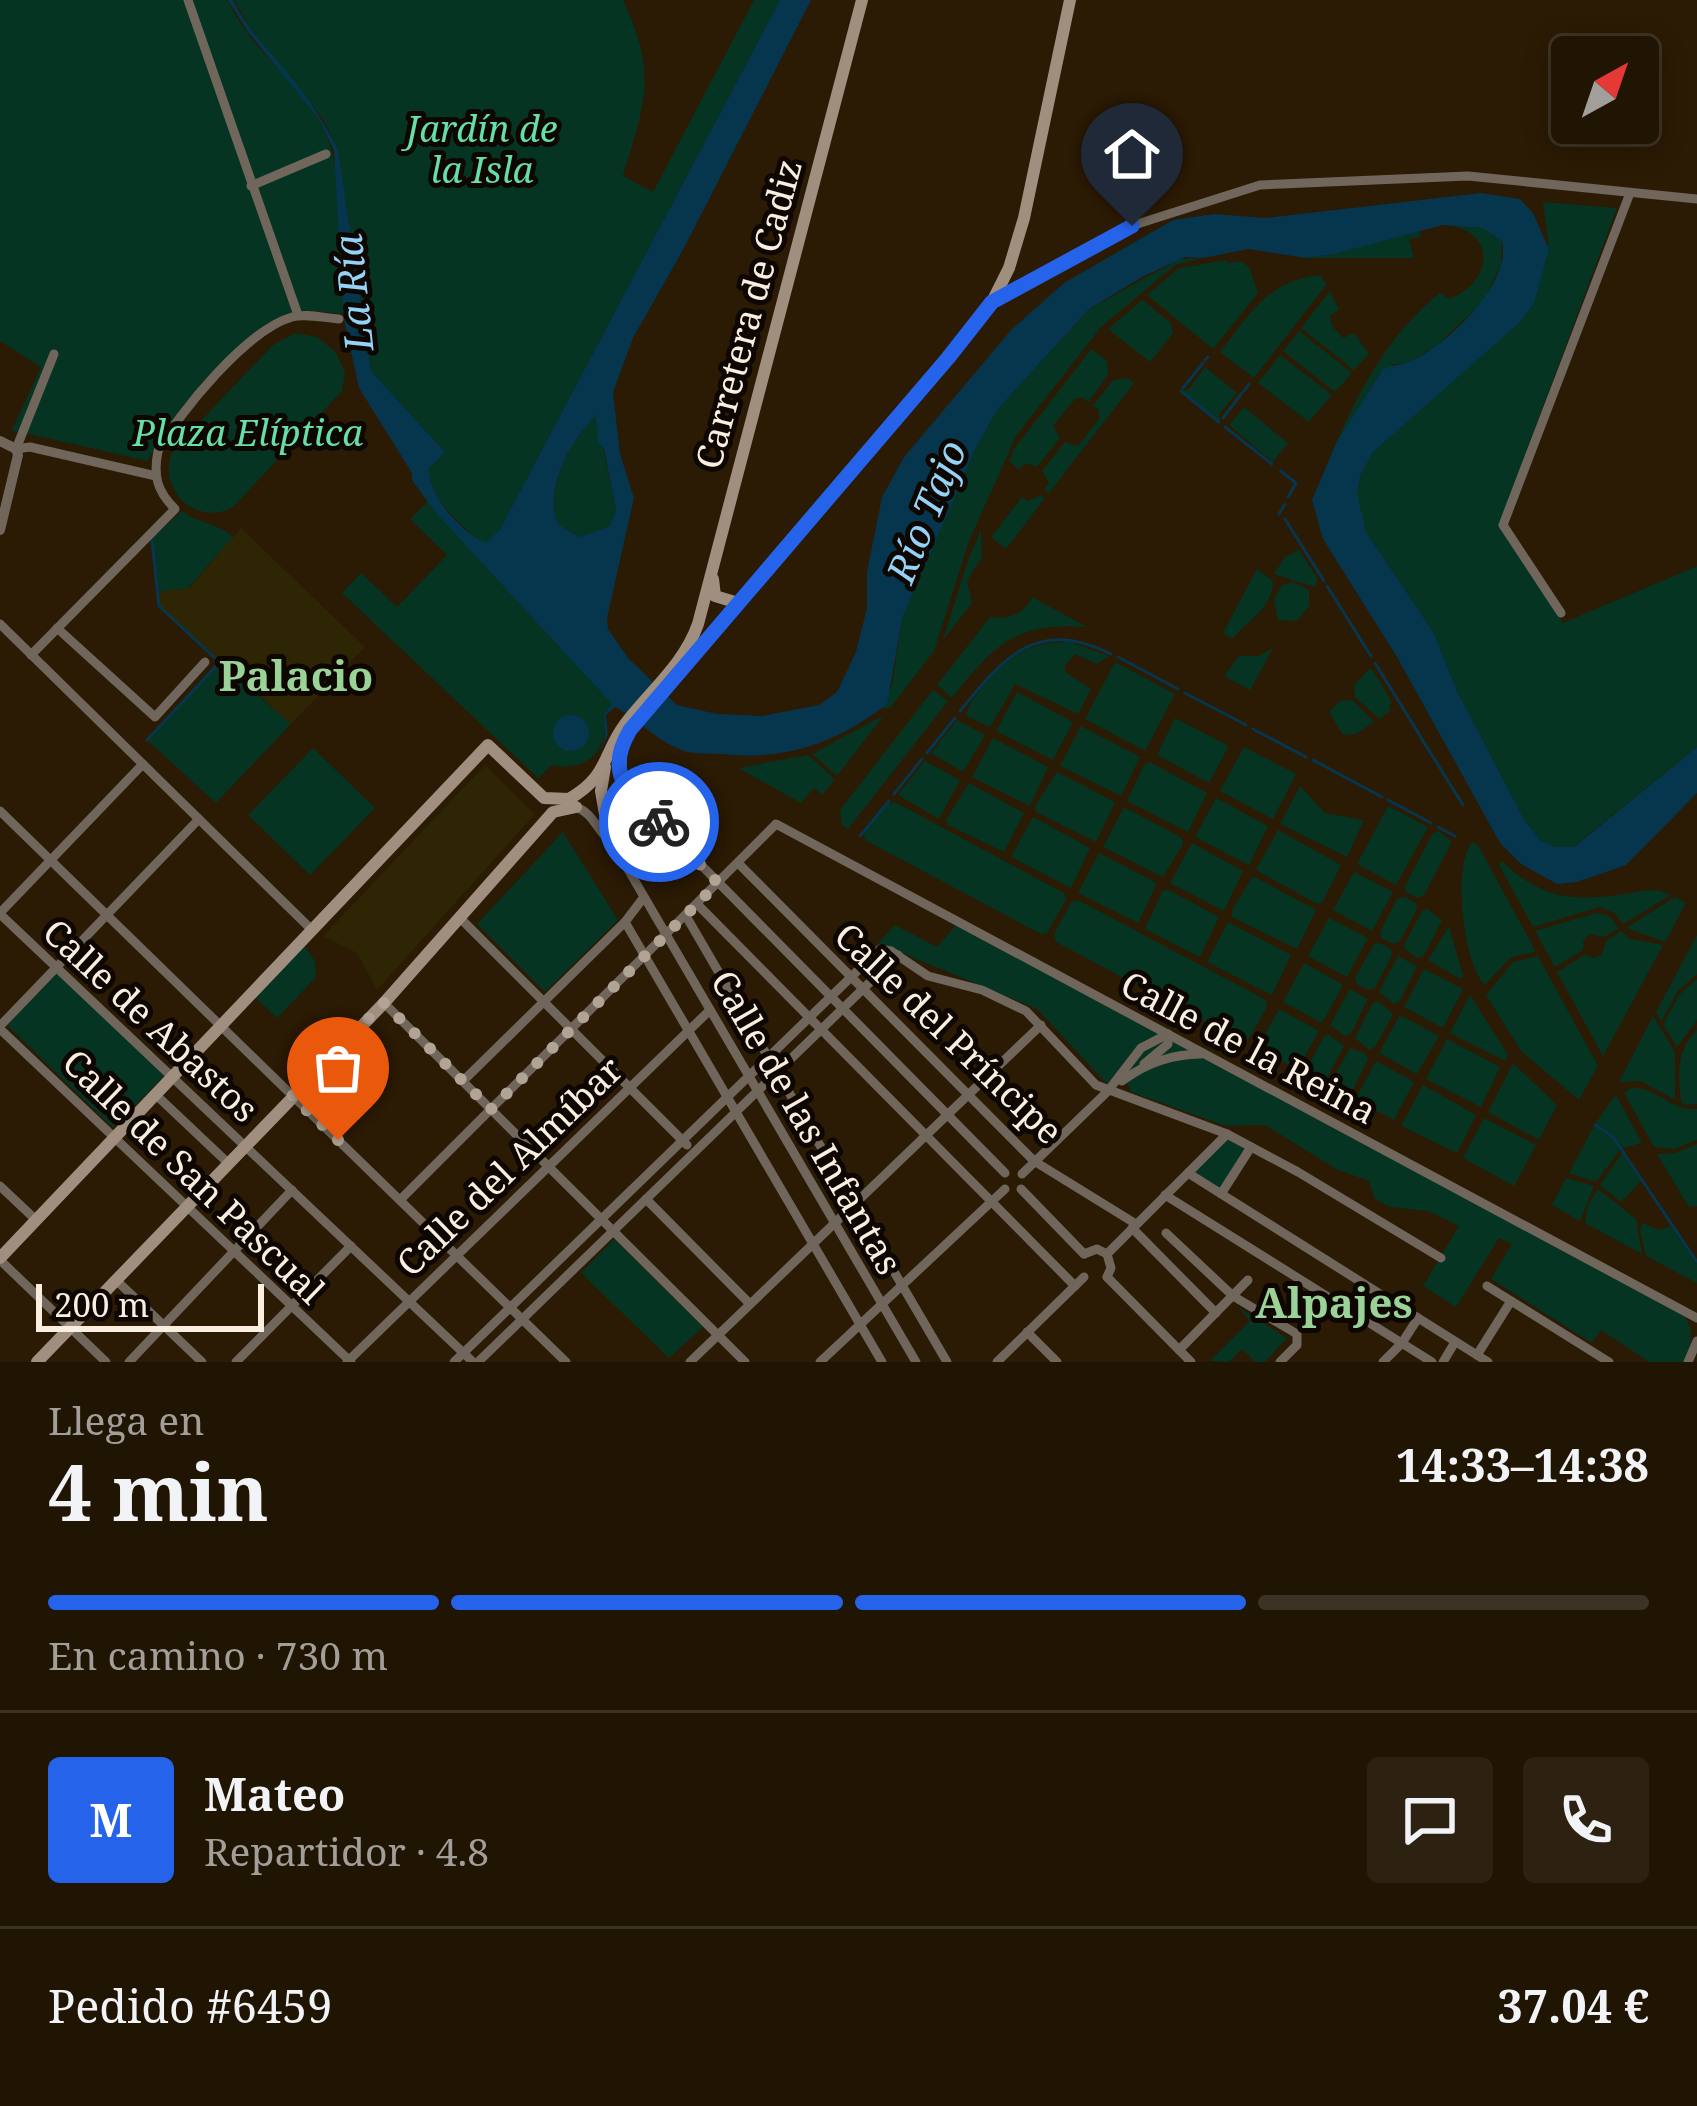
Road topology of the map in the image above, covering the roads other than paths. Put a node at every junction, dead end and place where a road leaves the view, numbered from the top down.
1 (188, 0) edge
2 (862, 0) edge
3 (1070, 0) edge
4 (326, 154) dead end
5 (251, 186) junction
6 (1630, 193) junction
7 (1697, 199) edge
8 (1009, 268) junction
9 (1026, 283) junction
10 (992, 302) junction
11 (298, 315) junction
12 (339, 319) dead end
13 (54, 354) dead end
14 (0, 441) edge
15 (16, 449) junction
16 (155, 476) junction
17 (0, 530) edge
18 (710, 572) junction
19 (738, 603) junction
20 (1561, 613) dead end
21 (0, 624) edge
22 (57, 628) junction
23 (695, 647) junction
24 (31, 656) junction
25 (206, 662) dead end
26 (633, 721) junction
27 (143, 764) junction
28 (602, 772) junction
29 (632, 795) junction
30 (555, 805) junction
31 (577, 807) joint
32 (0, 811) edge
33 (199, 819) junction
34 (606, 820) joint
35 (614, 845) junction
36 (51, 861) junction
37 (738, 863) junction
38 (718, 883) junction
39 (644, 897) junction
40 (698, 904) junction
41 (0, 914) edge
42 (106, 915) junction
43 (686, 916) junction
44 (460, 918) junction
45 (625, 922) junction
46 (312, 930) junction
47 (667, 936) junction
48 (898, 955) junction
49 (645, 956) junction
50 (56, 968) junction
51 (851, 976) junction
52 (863, 989) junction
53 (831, 997) junction
54 (543, 1001) junction
55 (384, 1003) junction
56 (843, 1009) junction
57 (710, 1010) junction
58 (809, 1017) junction
59 (1140, 1019) junction
60 (220, 1025) junction
61 (1042, 1025) junction
62 (0, 1027) edge
63 (688, 1028) junction
64 (571, 1029) junction
65 (821, 1029) junction
66 (1168, 1034) junction
67 (1141, 1048) junction
68 (1208, 1056) junction
69 (768, 1057) junction
70 (1140, 1068) junction
71 (777, 1072) junction
72 (171, 1076) junction
73 (748, 1076) junction
74 (463, 1081) junction
75 (629, 1087) junction
76 (758, 1091) junction
77 (1108, 1091) junction
78 (154, 1094) junction
79 (969, 1095) junction
80 (292, 1096) junction
81 (728, 1096) junction
82 (491, 1109) junction
83 (737, 1112) junction
84 (948, 1115) junction
85 (927, 1134) junction
86 (1228, 1134) junction
87 (114, 1137) junction
88 (682, 1140) junction
89 (244, 1146) junction
90 (1251, 1147) junction
91 (694, 1153) junction
92 (1034, 1161) junction
93 (227, 1163) junction
94 (548, 1166) junction
95 (1005, 1173) junction
96 (1188, 1173) junction
97 (1022, 1174) junction
98 (0, 1186) edge
99 (1005, 1189) junction
100 (1021, 1189) junction
101 (292, 1190) junction
102 (1221, 1194) junction
103 (1166, 1195) junction
104 (646, 1199) junction
105 (400, 1200) junction
106 (992, 1201) junction
107 (854, 1204) junction
108 (187, 1206) junction
109 (601, 1219) junction
110 (36, 1220) junction
111 (834, 1223) junction
112 (1134, 1226) junction
113 (613, 1232) junction
114 (1166, 1233) dead end
115 (813, 1243) junction
116 (351, 1246) junction
117 (234, 1251) junction
118 (1084, 1254) junction
119 (1107, 1254) junction
120 (457, 1255) junction
121 (1441, 1258) dead end
122 (0, 1259) edge
123 (1107, 1277) junction
124 (116, 1280) junction
125 (1248, 1280) dead end
126 (1079, 1281) junction
127 (1362, 1282) junction
128 (901, 1286) junction
129 (1487, 1286) dead end
130 (1233, 1296) junction
131 (409, 1301) junction
132 (1511, 1301) junction
133 (749, 1304) junction
134 (882, 1304) junction
135 (293, 1306) junction
136 (510, 1308) junction
137 (1346, 1308) junction
138 (1216, 1313) junction
139 (1418, 1318) junction
140 (1697, 1318) edge
141 (522, 1320) junction
142 (860, 1324) junction
143 (164, 1325) junction
144 (70, 1327) junction
145 (1028, 1332) junction
146 (718, 1335) junction
147 (1697, 1341) edge
148 (1456, 1342) junction
149 (1402, 1343) junction
150 (464, 1353) junction
151 (1477, 1355) junction
152 (1183, 1357) edge
153 (1588, 1357) edge
154 (1006, 1359) edge
155 (349, 1361) edge
156 (37, 1362) edge
157 (106, 1362) edge
158 (128, 1362) edge
159 (202, 1362) edge
160 (236, 1362) edge
161 (454, 1362) edge
162 (476, 1362) edge
163 (566, 1362) edge
164 (690, 1362) edge
165 (745, 1362) edge
166 (820, 1362) edge
167 (882, 1362) edge
168 (916, 1362) edge
169 (947, 1362) edge
170 (1057, 1362) edge
171 (1280, 1362) edge
172 (1383, 1362) edge
173 (1432, 1362) edge
174 (1443, 1362) edge
175 (1488, 1362) edge
176 (1609, 1362) edge
177 (1688, 1362) edge

1 - 5 street
2 - 18 main road, Carretera de Cadiz
3 - 8 main road
4 - 5 street
5 - 11 street
6 - 7 street
6 - 9 street
6 - 20 street
8 - 9 street
8 - 10 main road
9 - 10 street
10 - 19 main road
11 - 12 street
11 - 16 street
13 - 15 street
14 - 15 street
15 - 16 street
15 - 17 street
16 - 22 street
18 - 19 main road
18 - 23 main road, Carretera de Cadiz
19 - 23 main road
21 - 24 street
22 - 24 street
22 - 25 street
23 - 26 main road
24 - 27 street
26 - 28 main road
26 - 29 main road
27 - 33 street
27 - 36 street
28 - 29 main road
28 - 30 main road
28 - 34 main road
29 - 38 street, Calle del Príncipe
30 - 31 main road
30 - 44 main road
30 - 46 main road
31 - 35 street
32 - 36 street
33 - 42 street
33 - 46 street
34 - 35 street
35 - 39 street, Calle de las Infantas
36 - 41 street
36 - 42 street
37 - 38 street
37 - 51 street, Calle del Príncipe
37 - 59 street, Calle de la Reina
38 - 40 street
38 - 53 street, Calle del Príncipe
39 - 45 street
39 - 47 street, Calle de las Infantas
40 - 43 street
40 - 58 street
41 - 50 street, Calle de Abastos
42 - 50 street
42 - 60 street
43 - 47 street
43 - 69 street, Calle de las Infantas
44 - 54 street
44 - 55 main road
45 - 49 street, Calle de las Infantas
45 - 54 street
46 - 60 main road
47 - 49 street
47 - 57 street, Calle de las Infantas
48 - 51 street
48 - 52 street
48 - 61 street
49 - 63 street, Calle de las Infantas
49 - 64 street
50 - 62 street
50 - 72 street, Calle de Abastos
51 - 52 street, Calle del Príncipe
51 - 53 street
52 - 56 street
52 - 79 street, Calle del Príncipe
53 - 56 street, Calle del Príncipe
53 - 58 street
54 - 64 street
54 - 74 street
55 - 74 street
55 - 80 main road
56 - 65 street
56 - 84 street, Calle del Príncipe
57 - 63 street, Calle del Almíbar
57 - 73 street, Calle de las Infantas
58 - 65 street
58 - 69 street
59 - 66 street, Calle de la Reina
59 - 67 street
60 - 72 main road
60 - 80 street
61 - 77 street
61 - 79 street
62 - 87 street, Calle de San Pascual
63 - 75 street, Calle del Almíbar
63 - 81 street, Calle de las Infantas
64 - 75 street
64 - 82 street
65 - 71 street
65 - 85 street
66 - 67 street
66 - 68 street, Calle de la Reina
66 - 70 street
67 - 77 street
68 - 70 street
68 - 140 street, Calle de la Reina
69 - 71 street, Calle de las Infantas
69 - 73 street
70 - 77 street
71 - 76 street
71 - 107 street, Calle de las Infantas
72 - 78 main road
72 - 89 street, Calle de Abastos
73 - 76 street, Calle de las Infantas
73 - 81 street
74 - 82 street
75 - 88 street
75 - 94 street, Calle del Almíbar
76 - 83 street
76 - 111 street, Calle de las Infantas
77 - 86 street
77 - 92 street
78 - 87 main road
78 - 93 street
79 - 84 street
79 - 92 street, Calle del Príncipe
80 - 89 main road
80 - 105 street
81 - 83 street, Calle de las Infantas
81 - 88 street
82 - 94 street
82 - 105 street
83 - 91 street
83 - 115 street, Calle de las Infantas
84 - 85 street
84 - 95 street, Calle del Príncipe
85 - 106 street
85 - 107 street
86 - 90 street
86 - 96 street
87 - 108 street, Calle de San Pascual
87 - 110 main road
88 - 91 street
88 - 109 street
89 - 93 main road
89 - 101 street, Calle de Abastos
90 - 102 street
90 - 121 street
91 - 104 street
92 - 97 street
92 - 112 street, Calle del Príncipe
93 - 108 main road
94 - 109 street
94 - 120 street, Calle del Almíbar
95 - 97 street
95 - 99 street
96 - 102 street
96 - 103 street
97 - 100 street
98 - 110 street
99 - 100 street
99 - 106 street
100 - 118 street
101 - 116 street, Calle de Abastos
101 - 117 street
102 - 127 street
103 - 112 street
103 - 137 street
104 - 113 street
104 - 133 street
105 - 120 street
106 - 126 street
106 - 128 street
107 - 111 street
107 - 128 street, Calle de las Infantas
108 - 117 street, Calle de San Pascual
108 - 124 main road
109 - 113 street
109 - 136 street
110 - 122 main road
111 - 115 street
111 - 134 street, Calle de las Infantas
112 - 119 street
112 - 138 street, Calle del Príncipe
113 - 141 street
113 - 146 street
114 - 130 street
115 - 133 street
115 - 142 street, Calle de las Infantas
116 - 131 street, Calle de Abastos
116 - 135 street
117 - 135 street, Calle de San Pascual
117 - 143 street
118 - 119 street
118 - 126 street
119 - 123 street
120 - 131 street, Calle del Almíbar
120 - 136 street
122 - 144 street
123 - 126 street
123 - 152 street
124 - 143 street
124 - 144 main road
125 - 130 street
126 - 145 street
127 - 137 street
127 - 139 street
128 - 134 street
128 - 169 street, Calle de las Infantas
129 - 132 street
130 - 138 street
130 - 171 street
131 - 150 street, Calle de Abastos
131 - 155 street, Calle del Almíbar
132 - 151 street
132 - 153 street
133 - 146 street
134 - 142 street
134 - 168 street, Calle de las Infantas
135 - 155 street, Calle de San Pascual
135 - 160 street
136 - 141 street
136 - 150 street
137 - 149 street
138 - 152 street
139 - 148 street
139 - 149 street
141 - 162 street
141 - 163 street
142 - 166 street
142 - 167 street, Calle de las Infantas
143 - 158 street
143 - 159 street
144 - 156 main road
144 - 157 street
145 - 154 street
145 - 170 street
146 - 164 street
146 - 165 street
147 - 177 street
148 - 151 street
148 - 174 street
149 - 172 street
149 - 173 street
150 - 161 street
150 - 162 street, Calle de Abastos
151 - 175 street
153 - 176 street

